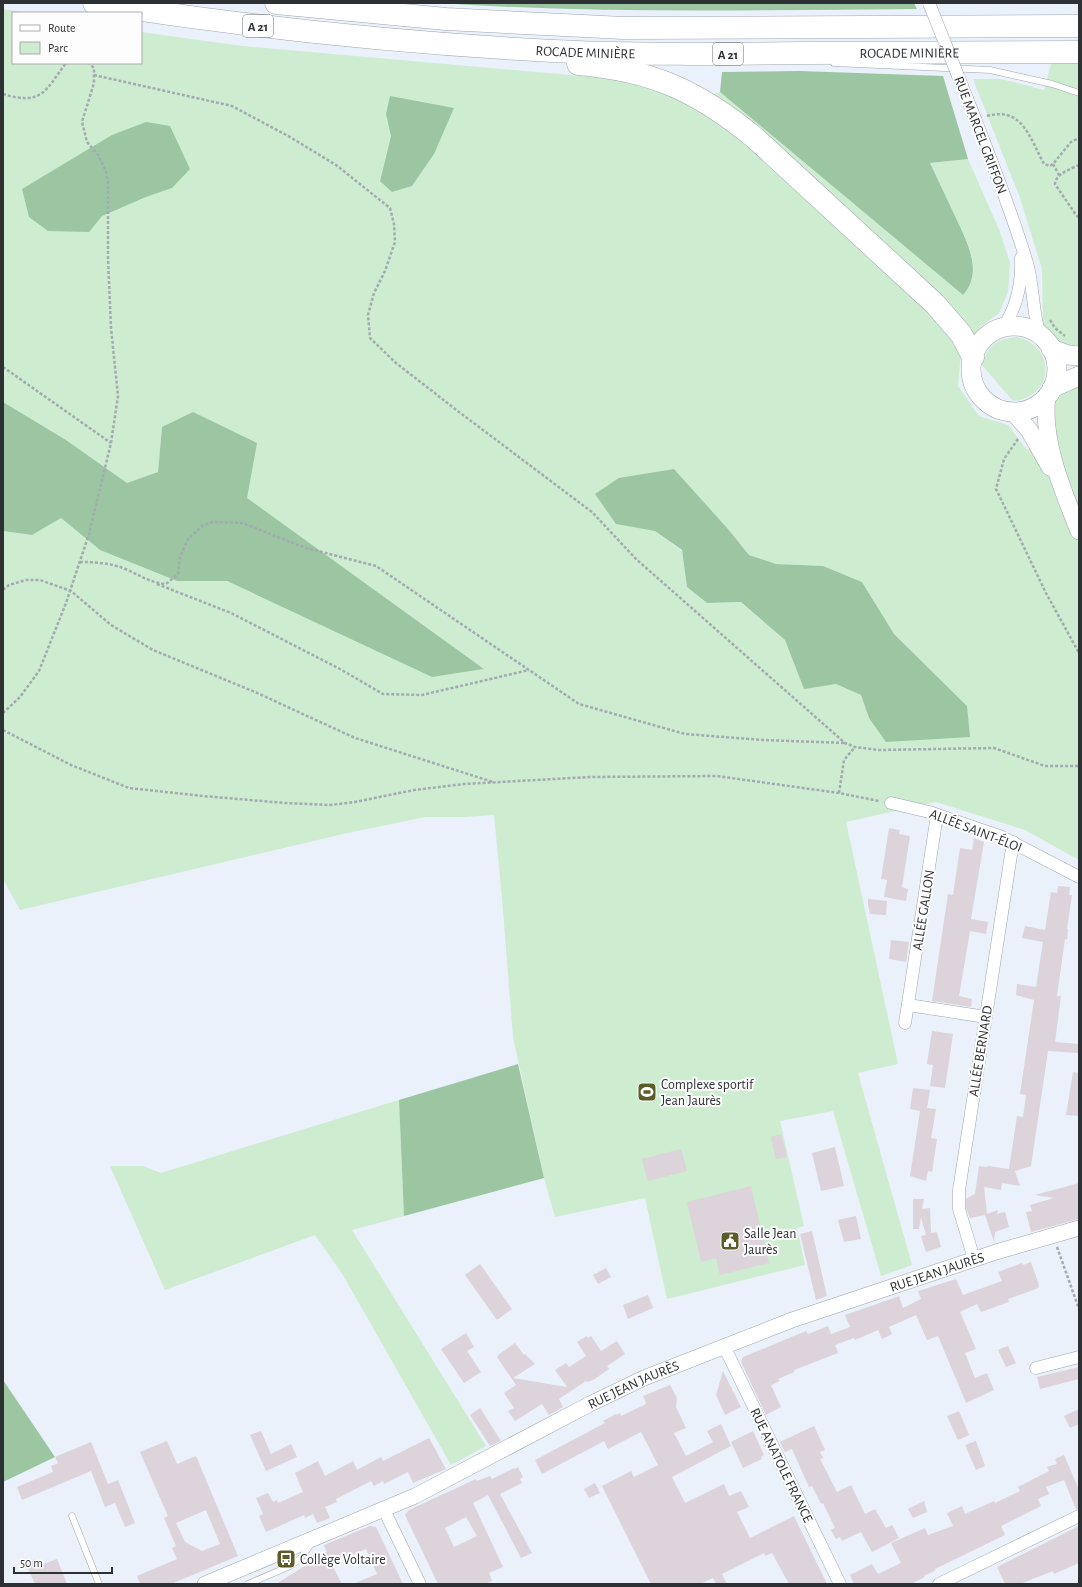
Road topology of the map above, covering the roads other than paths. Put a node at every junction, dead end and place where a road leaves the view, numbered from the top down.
1 (94, 3) edge
2 (276, 3) edge
3 (929, 3) edge
4 (1079, 12) edge
5 (1079, 26) edge
6 (909, 27) junction
7 (422, 42) junction
8 (1079, 52) edge
9 (747, 54) junction
10 (794, 60) dead end
11 (824, 63) dead end
12 (1079, 93) edge
13 (1021, 245) junction
14 (1003, 328) junction
15 (1046, 342) junction
16 (1079, 356) edge
17 (973, 357) junction
18 (1079, 376) edge
19 (1050, 392) junction
20 (1012, 412) junction
21 (1066, 498) junction
22 (1079, 532) edge
23 (891, 803) road end
24 (937, 814) junction
25 (1012, 842) junction
26 (1079, 877) edge
27 (908, 1005) junction
28 (986, 1017) junction
29 (905, 1023) dead end
30 (1079, 1228) edge
31 (974, 1259) junction
32 (724, 1346) junction
33 (1079, 1357) edge
34 (1036, 1368) dead end
35 (384, 1510) junction
36 (72, 1516) dead end
37 (1079, 1516) edge
38 (315, 1538) junction
39 (100, 1584) edge
40 (205, 1584) edge
41 (248, 1584) edge
42 (420, 1584) edge
43 (840, 1584) edge
44 (939, 1584) edge

1 - 7 highway, ROCADE MINIÈRE / A 21
2 - 6 highway, ROCADE MINIÈRE / A 21
3 - 13 street, RUE MARCEL GRIFFON, bridge
4 - 6 highway
5 - 6 highway, ROCADE MINIÈRE / A 21
7 - 9 highway, ROCADE MINIÈRE / A 21
7 - 17 highway
8 - 9 highway, ROCADE MINIÈRE / A 21
9 - 10 lane
11 - 12 lane
13 - 14 street, RUE MARCEL GRIFFON
13 - 15 street, RUE MARCEL GRIFFON
14 - 15 main road
14 - 17 main road
15 - 16 main road
15 - 19 main road
17 - 20 main road
18 - 19 main road
19 - 20 main road
19 - 21 main road
20 - 21 main road
21 - 22 main road
23 - 24 street, ALLÉE SAINT-ÉLOI
24 - 25 street, ALLÉE SAINT-ÉLOI
24 - 27 street, ALLÉE GALLON
25 - 26 street, ALLÉE SAINT-ÉLOI
25 - 28 street, ALLÉE BERNARD
27 - 28 street
27 - 29 street, ALLÉE GALLON
28 - 31 street, ALLÉE BERNARD
30 - 31 street, RUE JEAN JAURÈS
31 - 32 street, RUE JEAN JAURÈS
32 - 35 street, RUE JEAN JAURÈS
32 - 43 street, RUE ANATOLE FRANCE
33 - 34 street
35 - 38 street, RUE JEAN JAURÈS
35 - 42 street
36 - 39 lane
37 - 44 street
38 - 40 street, RUE JEAN JAURÈS
38 - 41 lane

